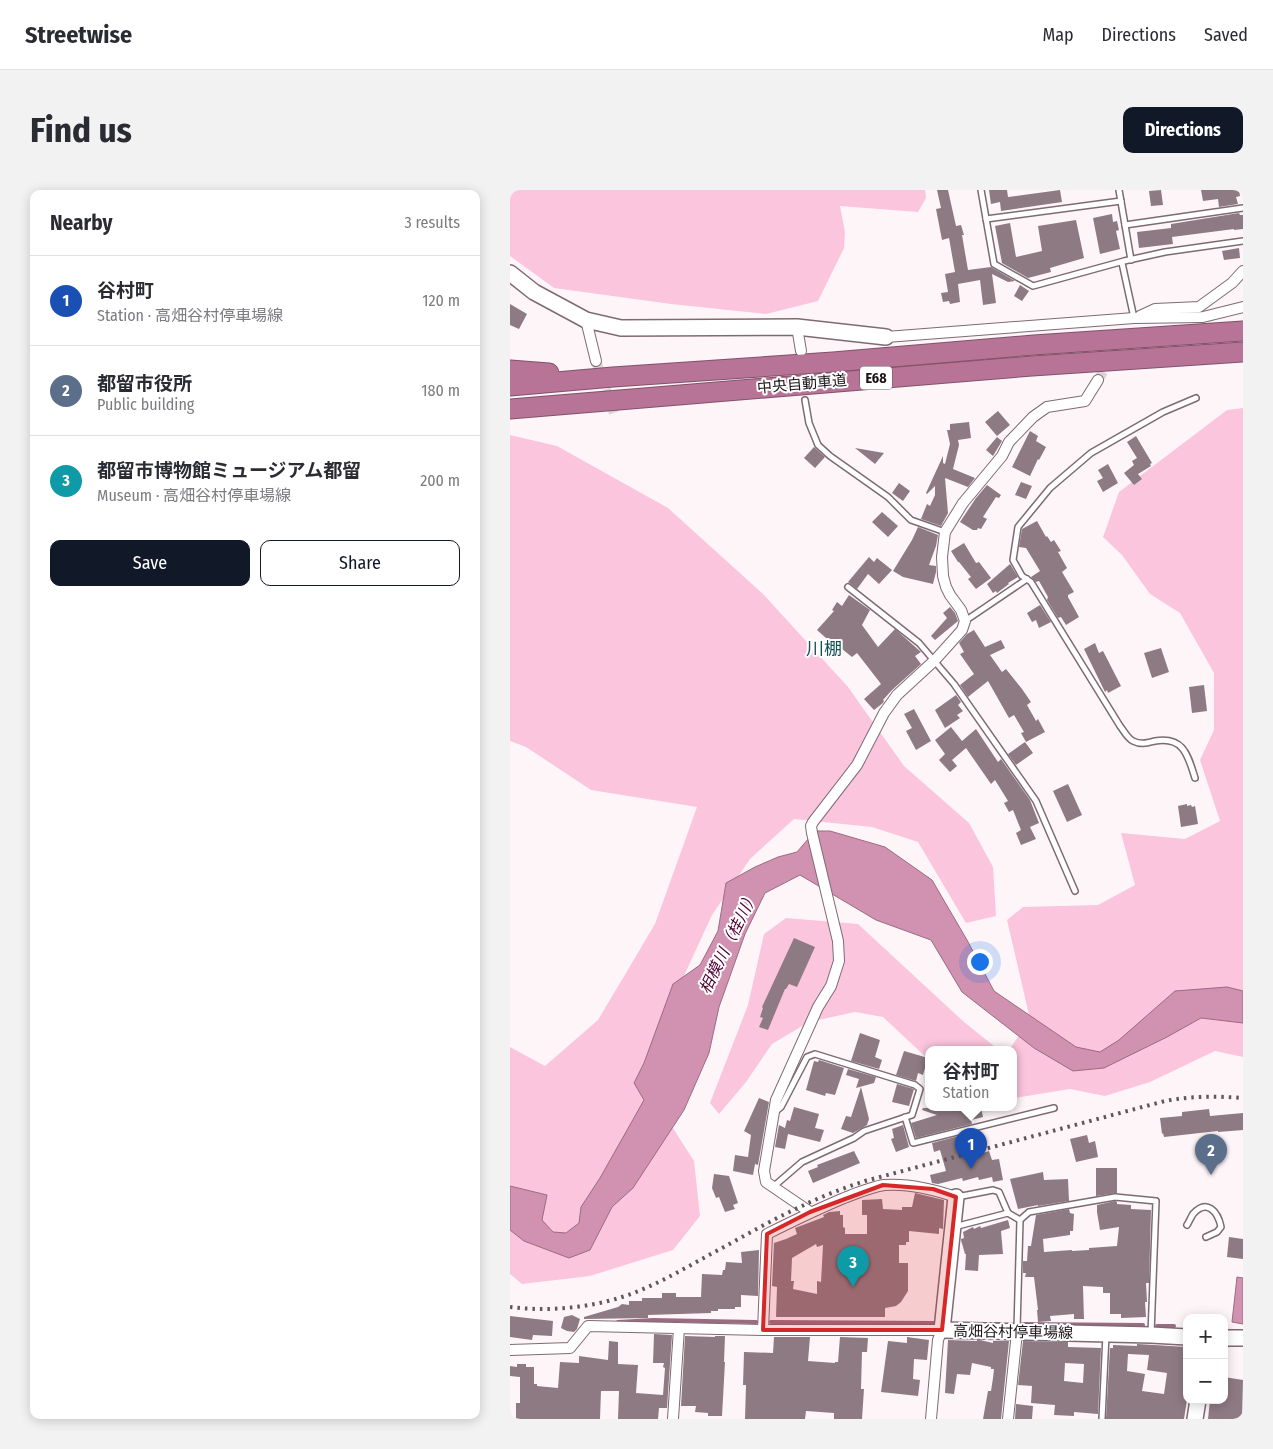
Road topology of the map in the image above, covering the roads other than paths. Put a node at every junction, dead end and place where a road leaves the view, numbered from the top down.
1 (981, 190) edge
2 (1119, 190) edge
3 (1121, 201) junction
4 (1243, 208) edge
5 (986, 219) junction
6 (1125, 225) junction
7 (1243, 241) edge
8 (1131, 260) junction
9 (1122, 262) junction
10 (1243, 271) edge
11 (510, 274) edge
12 (1243, 307) edge
13 (586, 320) junction
14 (1131, 322) junction
15 (798, 327) junction
16 (1243, 331) edge
17 (886, 337) joint
18 (801, 351) dead end
19 (1243, 352) edge
20 (596, 361) tunnel mouth
21 (510, 370) edge
22 (613, 377) junction
23 (1098, 380) tunnel mouth
24 (510, 386) edge
25 (1196, 398) dead end
26 (805, 400) dead end
27 (510, 409) edge
28 (945, 532) junction
29 (1027, 579) junction
30 (848, 587) dead end
31 (965, 622) junction
32 (935, 660) junction
33 (1195, 778) dead end
34 (1075, 890) dead end
35 (1054, 1108) dead end
36 (774, 1113) junction
37 (905, 1117) junction
38 (773, 1187) junction
39 (956, 1197) junction
40 (810, 1212) junction
41 (1008, 1213) junction
42 (1020, 1220) junction
43 (1187, 1225) dead end
44 (953, 1227) junction
45 (1206, 1237) dead end
46 (679, 1328) junction
47 (763, 1330) junction
48 (942, 1330) junction
49 (1017, 1332) junction
50 (1106, 1334) junction
51 (1151, 1335) junction
52 (1183, 1337) edge
53 (1228, 1338) edge
54 (1243, 1338) edge
55 (510, 1350) edge
56 (1197, 1404) edge
57 (672, 1419) edge
58 (931, 1419) edge
59 (1008, 1419) edge
60 (1102, 1419) edge
61 (1195, 1419) edge

1 - 5 lane
2 - 3 lane
3 - 5 lane
3 - 6 lane
4 - 6 lane
5 - 9 lane
6 - 8 lane
7 - 8 lane
8 - 9 lane
9 - 14 lane
10 - 14 street
11 - 13 street
12 - 14 street
13 - 15 street
13 - 20 street
14 - 17 street
15 - 17 street
15 - 18 street
16 - 22 highway, 中央自動車道 / E68
19 - 27 highway, 中央自動車道 / E68
21 - 22 highway
22 - 24 highway, 中央自動車道 / E68
23 - 28 street
25 - 29 lane
26 - 28 lane
28 - 31 street
29 - 31 lane
29 - 33 lane
30 - 32 lane
31 - 32 street
32 - 34 lane
32 - 36 street
35 - 37 lane
36 - 37 lane
36 - 38 street
37 - 38 lane
38 - 40 street
39 - 40 street
39 - 41 lane
39 - 44 street, 高畑谷村停車場線
40 - 47 street
41 - 42 lane
41 - 44 lane
42 - 49 lane
42 - 51 lane
43 - 45 lane
44 - 48 street, 高畑谷村停車場線
46 - 47 street
46 - 55 street
46 - 57 street
47 - 48 street
48 - 49 street, 高畑谷村停車場線
48 - 58 street
49 - 50 street, 高畑谷村停車場線
49 - 59 street
50 - 51 street, 高畑谷村停車場線
50 - 60 lane
51 - 52 street, 高畑谷村停車場線
53 - 54 street
56 - 61 street

